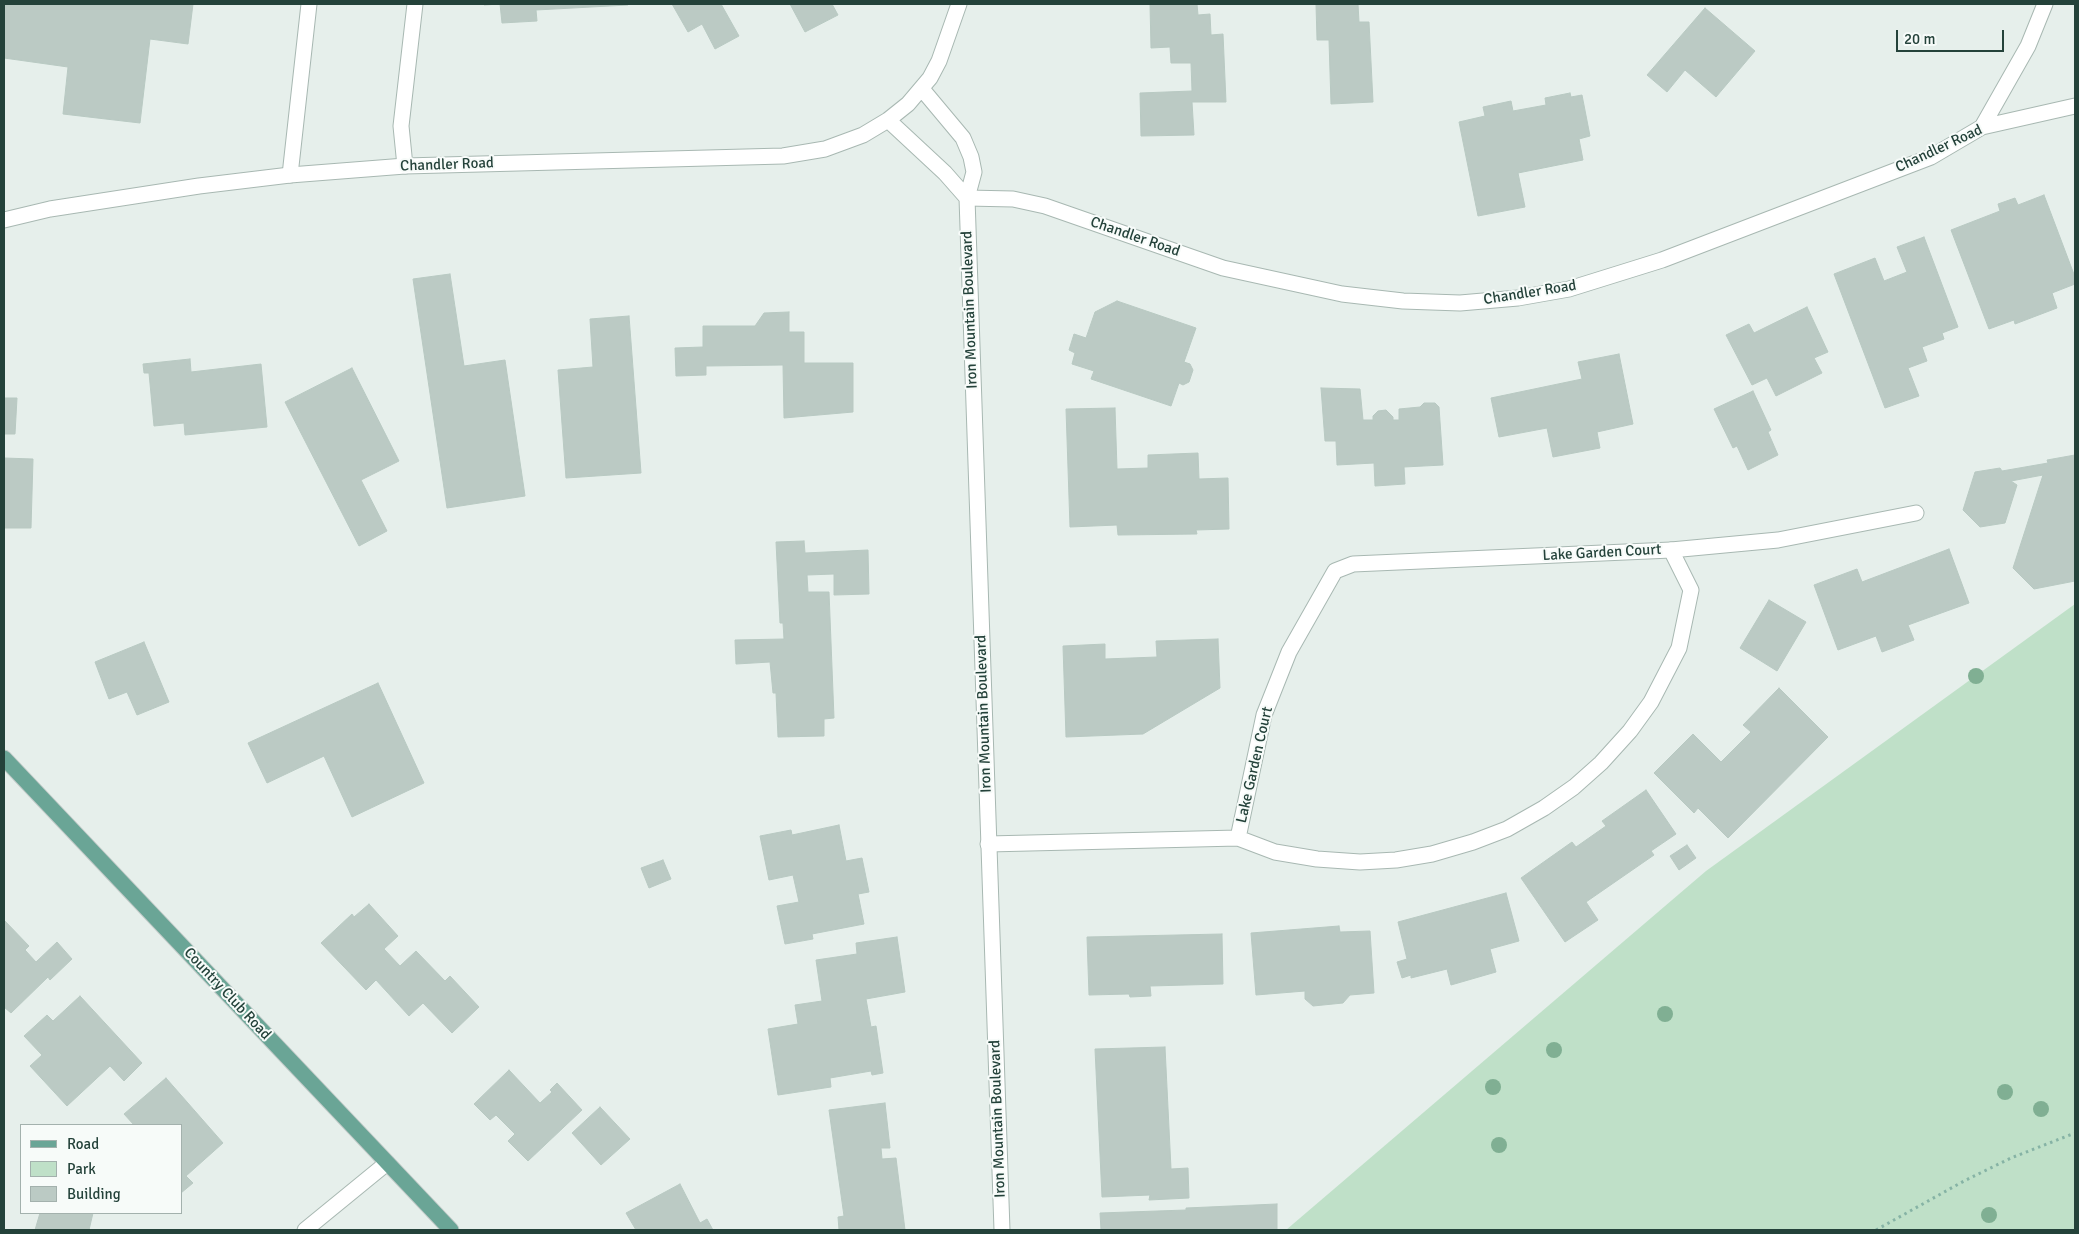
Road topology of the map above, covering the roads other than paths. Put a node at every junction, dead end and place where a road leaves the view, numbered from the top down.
1 (309, 4) edge
2 (415, 4) edge
3 (959, 4) edge
4 (2046, 4) edge
5 (922, 89) junction
6 (2075, 106) edge
7 (888, 120) junction
8 (1982, 128) junction
9 (405, 166) junction
10 (290, 175) junction
11 (967, 198) junction
12 (4, 220) edge
13 (1916, 514) dead end
14 (1671, 550) junction
15 (4, 758) edge
16 (1238, 838) junction
17 (988, 844) junction
18 (387, 1163) junction
19 (305, 1230) edge
20 (451, 1230) edge
21 (1002, 1230) edge

1 - 10 street
2 - 9 street
3 - 5 street
4 - 8 street
5 - 7 street
5 - 11 street, Iron Mountain Boulevard
6 - 8 street, Chandler Road
7 - 9 street, Chandler Road
7 - 11 street
8 - 11 street, Chandler Road
9 - 10 street, Chandler Road
10 - 12 street, Chandler Road
11 - 17 street, Iron Mountain Boulevard
13 - 14 street
14 - 16 street, Lake Garden Court
14 - 16 street, Lake Garden Court
15 - 18 main road, Country Club Road
16 - 17 street, Lake Garden Court
17 - 21 street, Iron Mountain Boulevard
18 - 19 street
18 - 20 main road, Country Club Road

